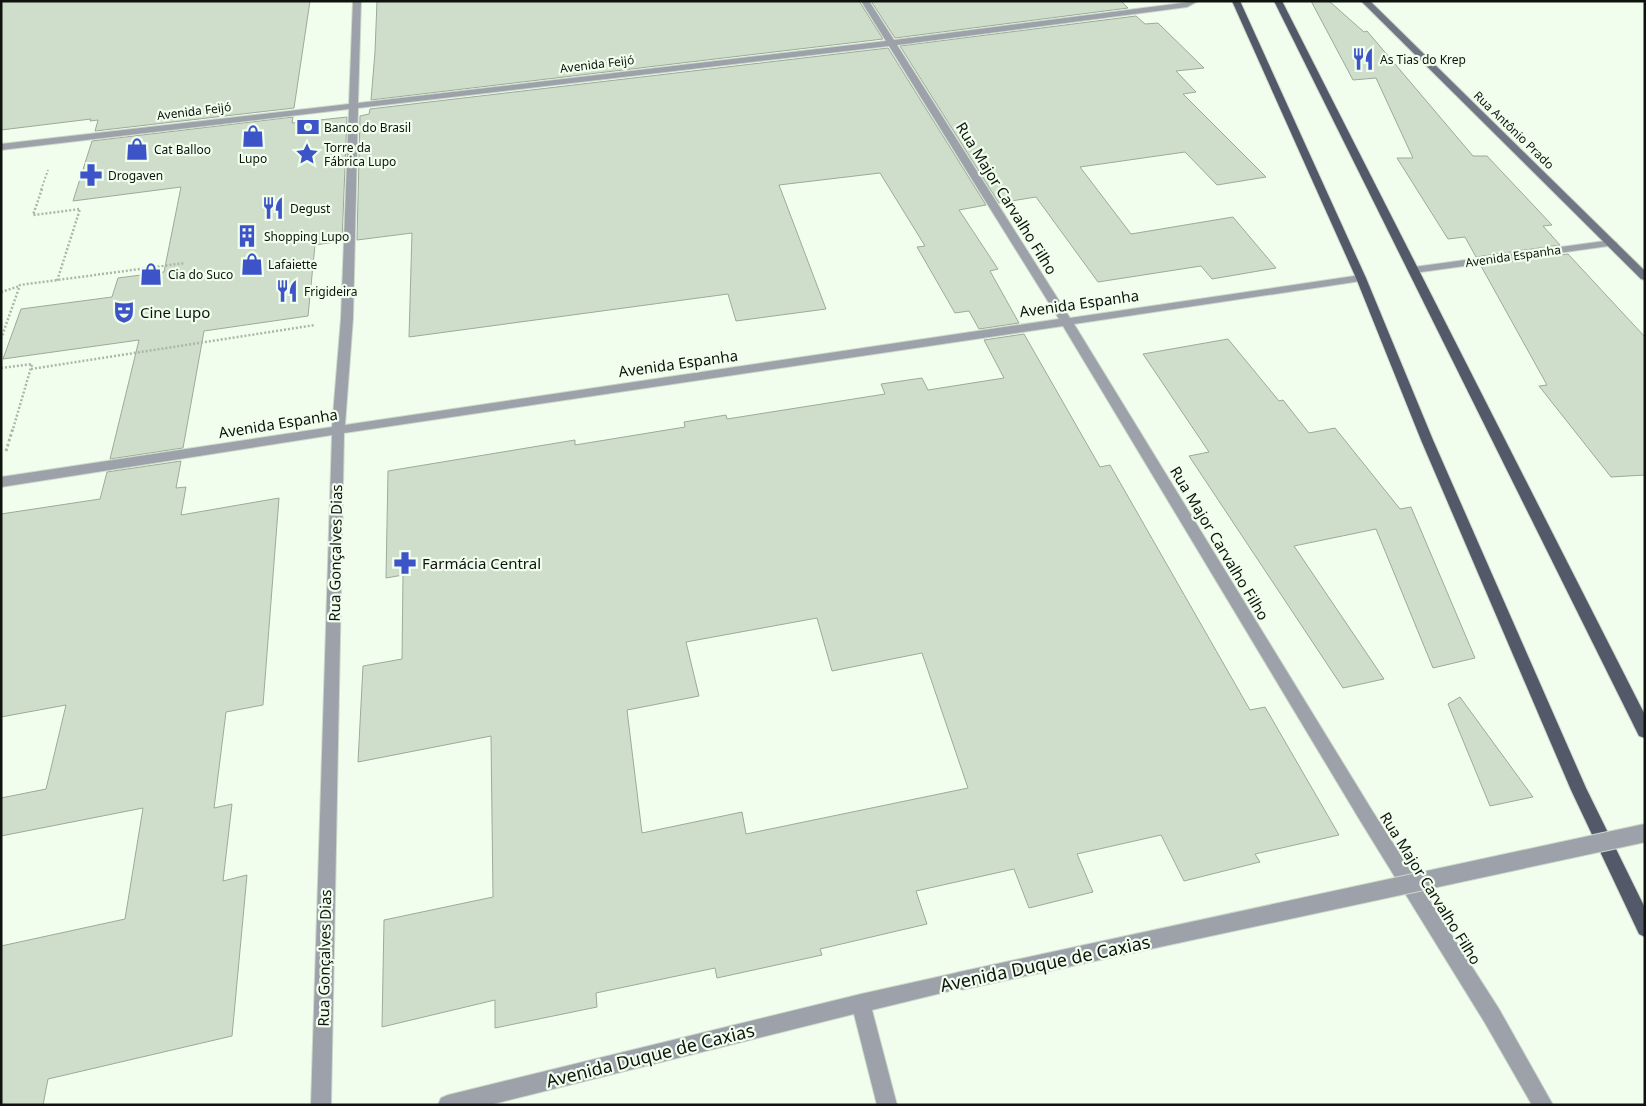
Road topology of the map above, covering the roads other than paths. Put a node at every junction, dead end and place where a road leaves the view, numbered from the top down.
1 (357, 1) edge
2 (865, 1) edge
3 (1236, 1) edge
4 (1278, 1) edge
5 (1365, 1) edge
6 (1188, 2) edge
7 (890, 43) junction
8 (353, 105) junction
9 (1, 147) edge
10 (1612, 243) junction
11 (1414, 270) junction
12 (1645, 277) edge
13 (1361, 278) junction
14 (1066, 321) junction
15 (338, 430) junction
16 (1, 482) edge
17 (1645, 731) edge
18 (1645, 833) edge
19 (1645, 928) edge
20 (861, 1002) junction
21 (321, 1105) edge
22 (448, 1105) edge
23 (888, 1105) edge
24 (1543, 1105) edge

1 - 8 street, Rua Gonçalves Dias
2 - 7 street, Rua Major Carvalho Filho
3 - 13 main road
4 - 11 main road
5 - 10 main road, Rua Antônio Prado
6 - 7 street, Avenida Feijó
7 - 8 street, Avenida Feijó
7 - 14 street, Rua Major Carvalho Filho
8 - 9 street, Avenida Feijó
8 - 15 street, Rua Gonçalves Dias
10 - 11 street, Avenida Espanha
10 - 12 main road, Rua Antônio Prado
11 - 17 main road
13 - 14 street, Avenida Espanha
13 - 19 main road
14 - 15 street, Avenida Espanha
14 - 24 street, Rua Major Carvalho Filho
15 - 16 street, Avenida Espanha
15 - 21 street, Rua Gonçalves Dias
18 - 20 street, Avenida Duque de Caxias, bridge
20 - 22 street, Avenida Duque de Caxias
20 - 23 street

